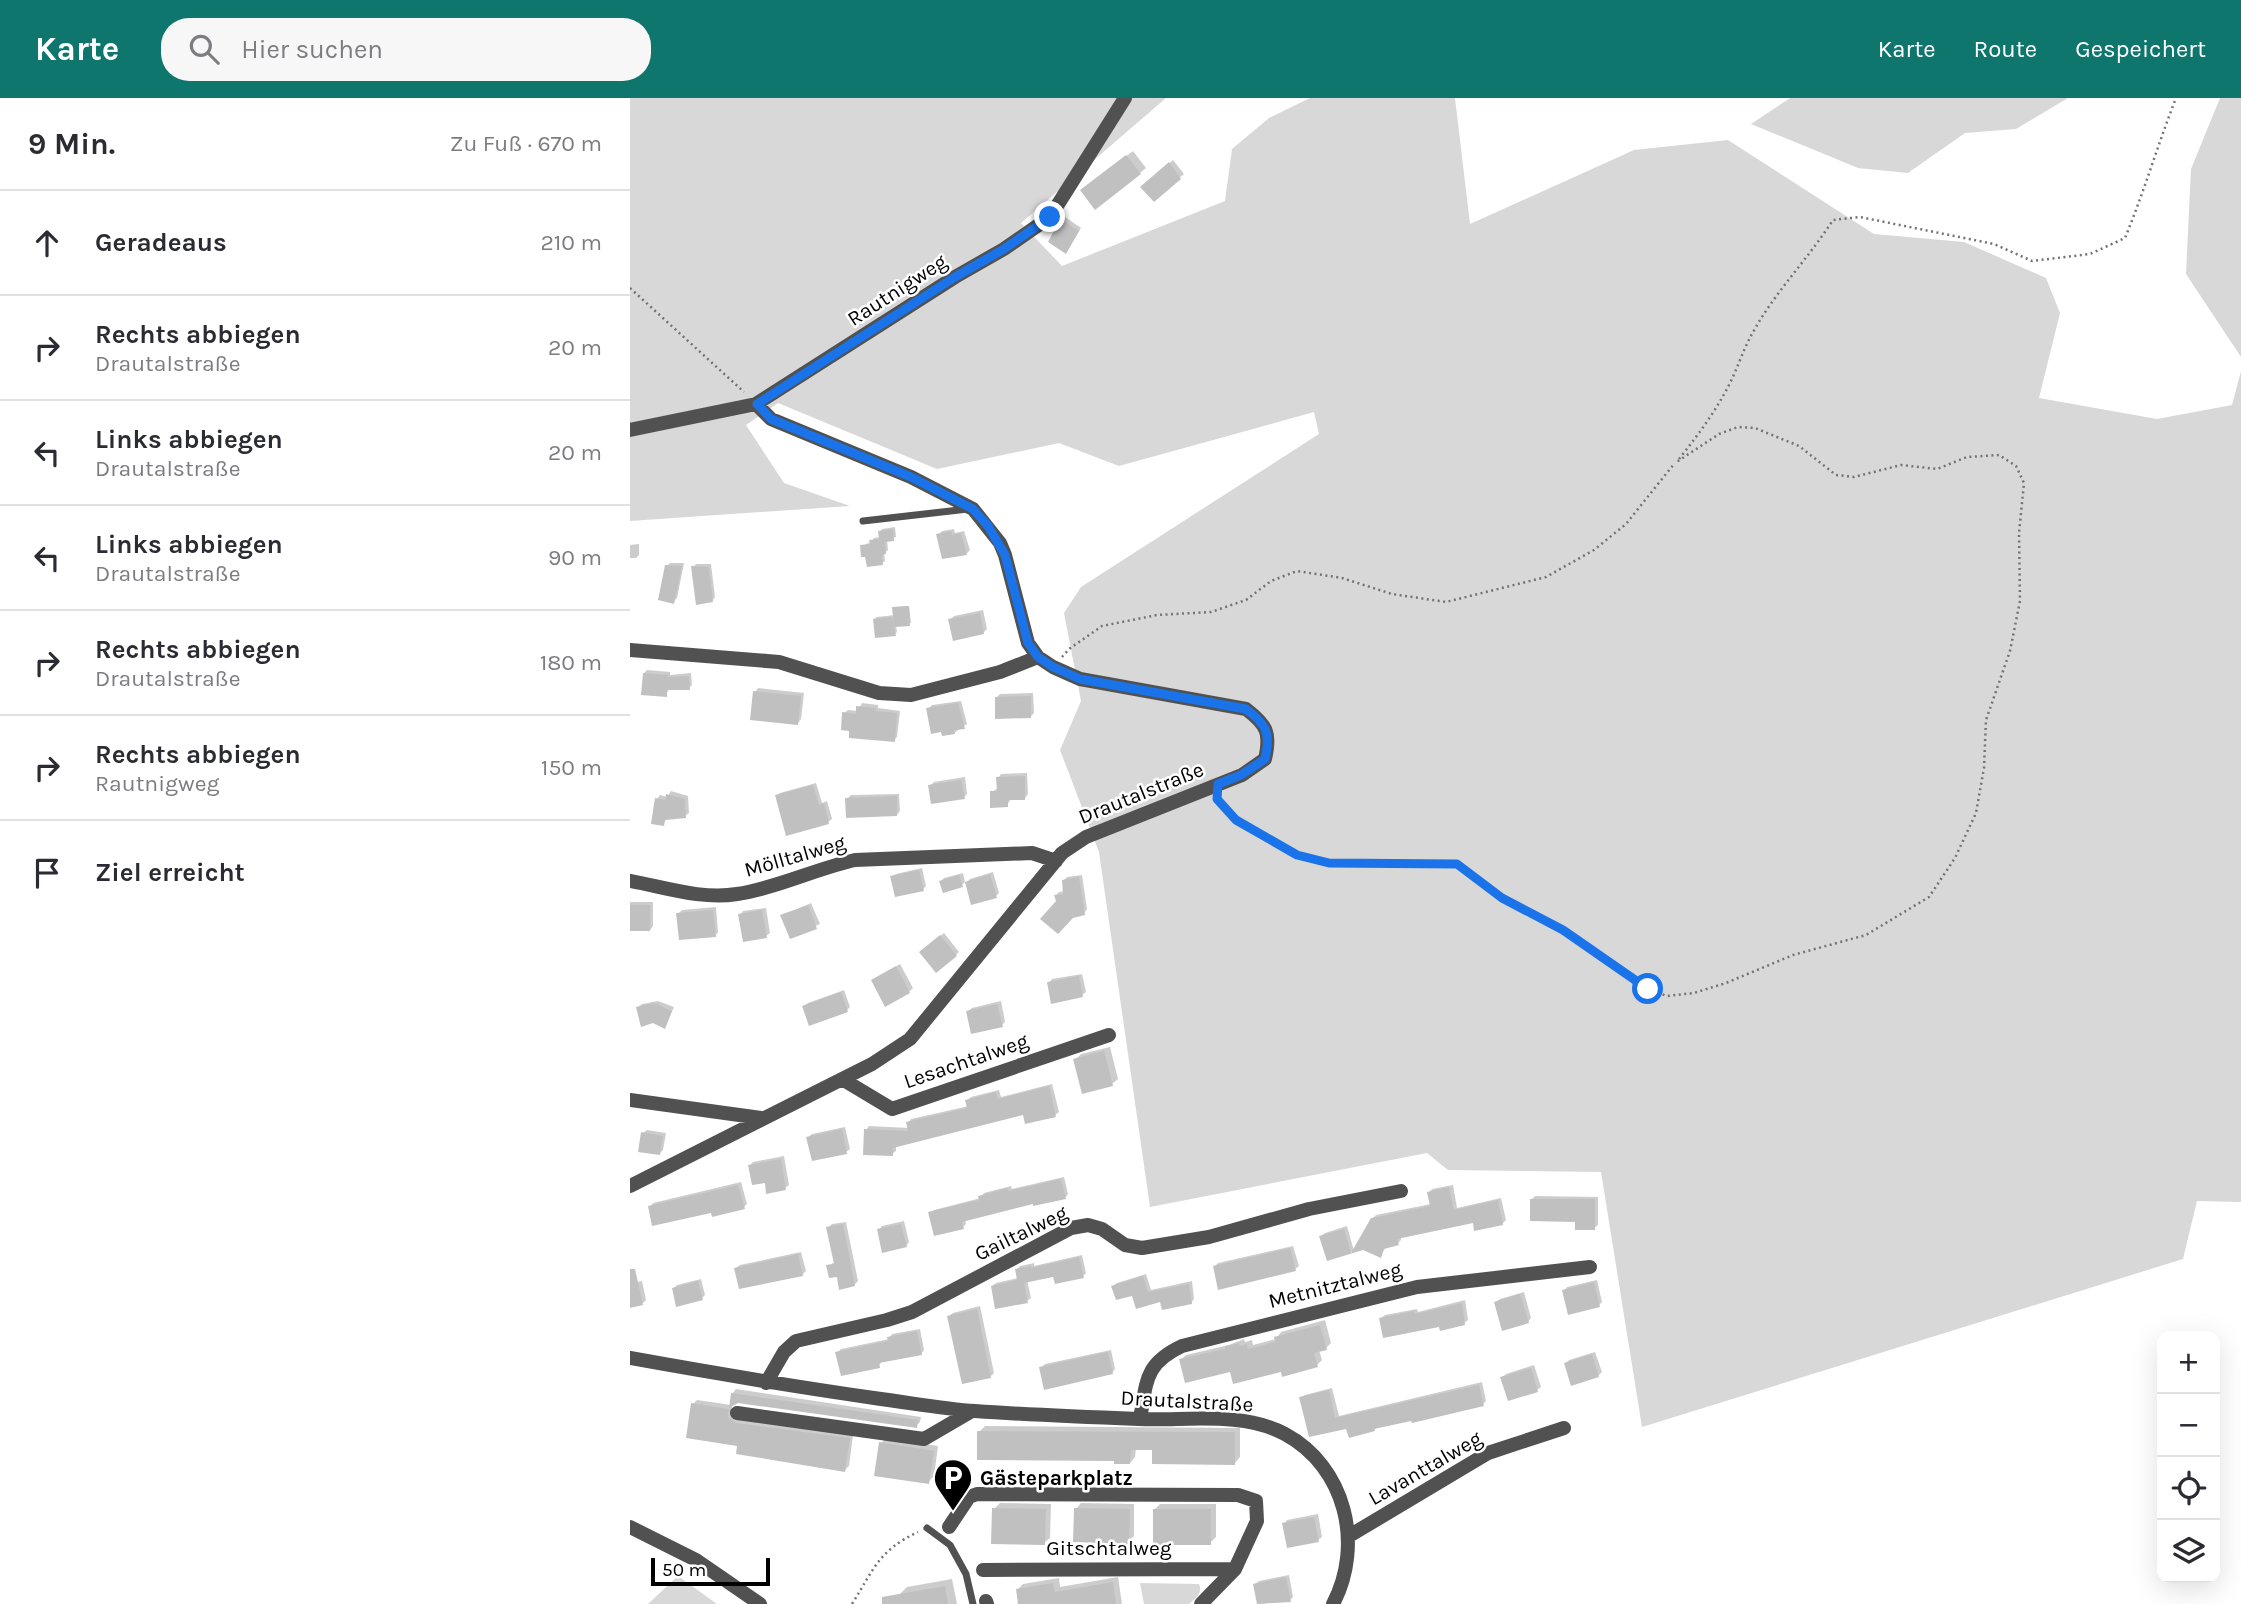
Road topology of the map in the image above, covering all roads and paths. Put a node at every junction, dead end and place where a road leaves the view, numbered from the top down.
1 (1125, 98) edge
2 (2176, 98) edge
3 (630, 288) edge
4 (757, 404) junction
5 (630, 430) edge
6 (1675, 463) junction
7 (973, 509) junction
8 (863, 521) dead end
9 (630, 650) edge
10 (1038, 657) junction
11 (1053, 667) junction
12 (1218, 784) junction
13 (1056, 861) junction
14 (630, 881) edge
15 (1109, 1035) dead end
16 (842, 1079) junction
17 (630, 1100) edge
18 (761, 1118) junction
19 (630, 1186) edge
20 (1401, 1191) dead end
21 (1590, 1267) dead end
22 (630, 1358) edge
23 (766, 1383) junction
24 (972, 1411) junction
25 (737, 1413) dead end
26 (1140, 1419) junction
27 (1564, 1429) dead end
28 (630, 1527) edge
29 (949, 1527) dead end
30 (927, 1528) joint
31 (1349, 1536) junction
32 (1235, 1569) junction
33 (983, 1570) dead end
34 (982, 1603) edge
35 (761, 1604) edge
36 (852, 1604) edge
37 (1200, 1604) edge
38 (1333, 1604) edge

1 - 4 street, Rautnigweg
2 - 6 path
3 - 4 path
4 - 5 street, Rautnigweg
4 - 7 street
6 - 11 path
6 - 12 path
7 - 8 lane
7 - 10 street
9 - 10 street
10 - 11 street, Drautalstraße
11 - 12 street, Drautalstraße
12 - 13 street, Drautalstraße
13 - 14 street, Mölltalweg
13 - 16 street, Drautalstraße
15 - 16 street, Lesachtalweg
16 - 18 street, Drautalstraße
17 - 18 street
18 - 19 street, Drautalstraße
20 - 23 street, Gailtalweg
21 - 26 street, Metnitztalweg
22 - 23 street, Drautalstraße
23 - 24 street, Drautalstraße
24 - 25 street
24 - 26 street, Drautalstraße
26 - 31 street, Drautalstraße
27 - 31 street, Lavanttalweg
28 - 35 street
29 - 32 street
30 - 34 lane
30 - 36 path
31 - 38 street, Drautalstraße
32 - 33 street, Gitschtalweg
32 - 37 street

